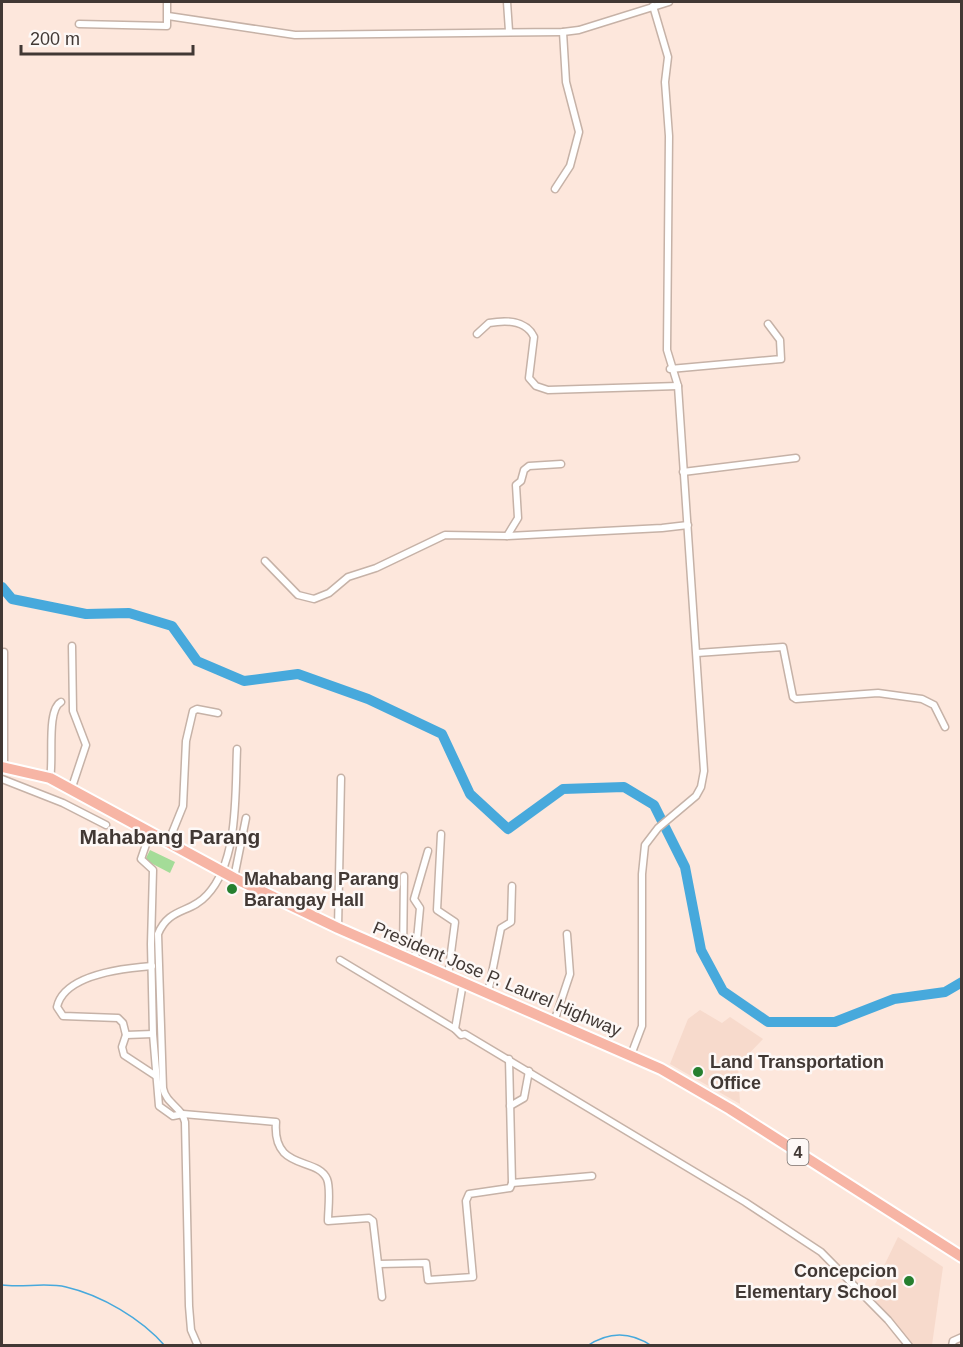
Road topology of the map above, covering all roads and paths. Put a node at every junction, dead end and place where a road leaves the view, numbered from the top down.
1 (167, 2) edge
2 (507, 2) edge
3 (669, 2) edge
4 (653, 6) junction
5 (168, 16) junction
6 (79, 24) dead end
7 (509, 31) junction
8 (563, 32) junction
9 (555, 189) dead end
10 (768, 324) dead end
11 (477, 334) dead end
12 (670, 369) junction
13 (678, 386) junction
14 (796, 458) dead end
15 (561, 464) dead end
16 (682, 472) junction
17 (688, 525) junction
18 (507, 536) junction
19 (265, 561) dead end
20 (72, 646) dead end
21 (4, 652) dead end
22 (697, 653) junction
23 (61, 702) dead end
24 (218, 713) dead end
25 (945, 727) dead end
26 (237, 749) dead end
27 (3, 767) edge
28 (50, 778) junction
29 (342, 778) dead end
30 (2, 779) edge
31 (71, 790) junction
32 (246, 818) dead end
33 (106, 825) dead end
34 (150, 833) junction
35 (441, 834) dead end
36 (168, 843) junction
37 (428, 851) dead end
38 (221, 872) junction
39 (404, 876) dead end
40 (234, 878) junction
41 (512, 886) dead end
42 (338, 928) junction
43 (567, 934) dead end
44 (403, 956) junction
45 (340, 960) dead end
46 (415, 961) junction
47 (152, 966) junction
48 (447, 976) junction
49 (464, 983) junction
50 (488, 993) junction
51 (554, 1022) junction
52 (455, 1029) junction
53 (153, 1034) junction
54 (126, 1035) junction
55 (631, 1055) junction
56 (509, 1059) junction
57 (529, 1071) junction
58 (156, 1076) junction
59 (510, 1106) junction
60 (183, 1114) junction
61 (592, 1176) dead end
62 (512, 1183) junction
63 (962, 1257) edge
64 (379, 1264) junction
65 (382, 1297) dead end
66 (962, 1337) edge
67 (198, 1346) edge
68 (909, 1346) edge
69 (952, 1346) edge

1 - 5 street
2 - 7 street
3 - 4 street
4 - 8 street
4 - 12 street
5 - 6 street
5 - 7 street
7 - 8 street
8 - 9 street
10 - 12 street
11 - 13 street
12 - 13 street
13 - 16 street
14 - 16 street
15 - 18 street
16 - 17 street
17 - 18 street
17 - 22 street
18 - 19 street
20 - 31 street
21 - 27 street
22 - 25 street
22 - 55 street
23 - 28 street
24 - 36 street
26 - 38 street
27 - 28 highway, President Jose P. Laurel Highway / 4
28 - 31 highway, President Jose P. Laurel Highway / 4
29 - 42 street
30 - 33 street
31 - 34 highway, President Jose P. Laurel Highway / 4
32 - 40 street
34 - 36 highway, President Jose P. Laurel Highway / 4
34 - 47 street
35 - 48 street
36 - 38 highway, President Jose P. Laurel Highway / 4
37 - 46 street
38 - 40 highway, President Jose P. Laurel Highway / 4
38 - 60 street
39 - 44 street
40 - 42 highway, President Jose P. Laurel Highway / 4
41 - 50 street
42 - 44 highway, President Jose P. Laurel Highway / 4
43 - 51 street
44 - 46 highway, President Jose P. Laurel Highway / 4
45 - 52 street
46 - 48 highway, President Jose P. Laurel Highway / 4
47 - 53 street
47 - 54 street
48 - 49 highway, President Jose P. Laurel Highway / 4
49 - 50 highway, President Jose P. Laurel Highway / 4
49 - 52 street
50 - 51 highway, President Jose P. Laurel Highway / 4
51 - 55 highway, President Jose P. Laurel Highway / 4
52 - 56 street
53 - 54 street
53 - 58 street
54 - 58 street
55 - 63 highway, President Jose P. Laurel Highway / 4
56 - 57 street
56 - 59 street
57 - 59 street
57 - 68 street
58 - 60 street
59 - 62 street
60 - 64 street
60 - 67 street
61 - 62 street
62 - 64 street
64 - 65 street
66 - 69 street

